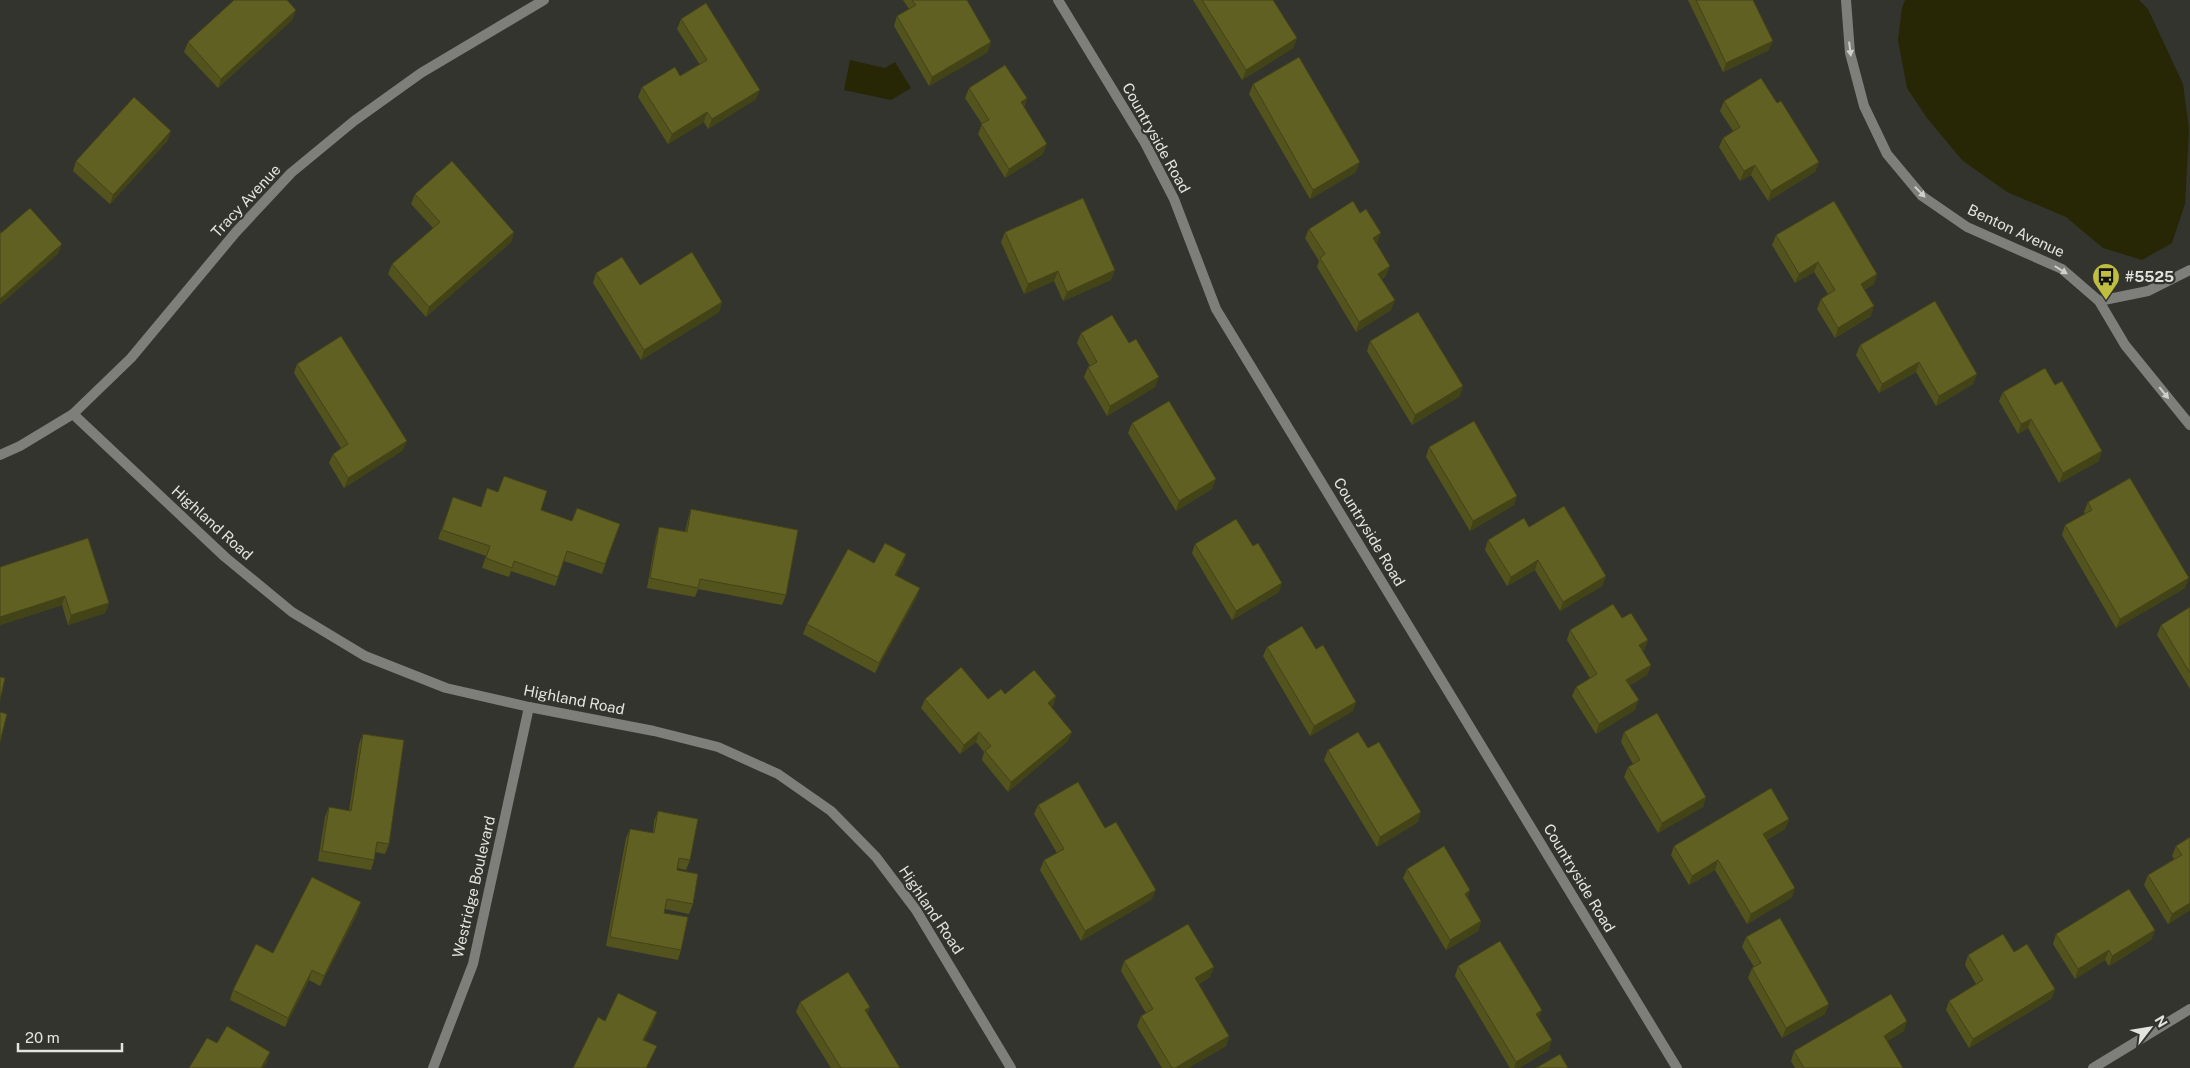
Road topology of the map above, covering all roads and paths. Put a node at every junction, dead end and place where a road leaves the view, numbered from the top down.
1 (544, 0) edge
2 (1058, 0) edge
3 (1846, 0) edge
4 (2190, 270) edge
5 (2099, 301) junction
6 (73, 414) junction
7 (2190, 425) edge
8 (0, 454) edge
9 (529, 707) junction
10 (2190, 1009) edge
11 (433, 1068) edge
12 (1011, 1068) edge
13 (1676, 1068) edge
14 (2093, 1068) edge

1 - 6 street, Tracy Avenue
2 - 13 street, Countryside Road
3 -> 5 street, Benton Avenue
4 - 5 street
5 -> 7 street, Benton Avenue
6 - 8 street, Tracy Avenue
6 - 9 street, Highland Road
9 - 11 street, Westridge Boulevard
9 - 12 street, Highland Road
10 - 14 street

